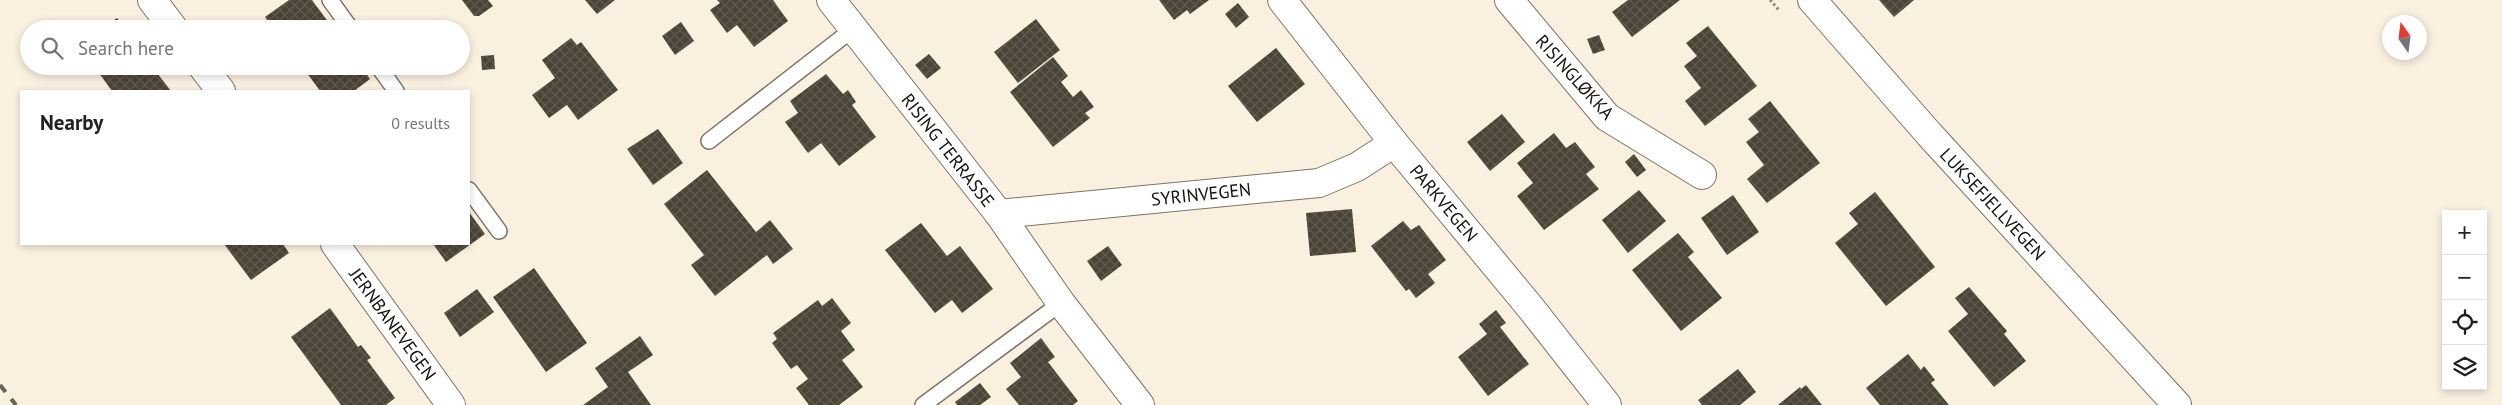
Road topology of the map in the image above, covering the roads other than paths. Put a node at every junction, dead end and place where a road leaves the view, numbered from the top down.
1 (152, 0) edge
2 (330, 0) edge
3 (831, 0) edge
4 (1282, 0) edge
5 (1509, 0) edge
6 (1812, 0) edge
7 (167, 20) edge
8 (344, 20) edge
9 (853, 29) junction
10 (209, 75) edge
11 (384, 75) edge
12 (220, 90) edge
13 (395, 90) edge
14 (709, 141) dead end
15 (1394, 143) junction
16 (1702, 175) dead end
17 (470, 191) edge
18 (999, 214) junction
19 (499, 231) dead end
20 (336, 245) edge
21 (1061, 302) junction
22 (451, 405) edge
23 (923, 405) edge
24 (1140, 405) edge
25 (1607, 405) edge
26 (2177, 405) edge

1 - 7 street
2 - 8 lane
3 - 9 street, RISING TERRASSE
4 - 15 street, PARKVEGEN
5 - 16 street, RISINGLØKKA
6 - 26 street, LUKSEFJELLVEGEN
9 - 14 lane
9 - 18 street, RISING TERRASSE
10 - 12 street
11 - 13 lane
15 - 18 street, SYRINVEGEN
15 - 25 street, PARKVEGEN
17 - 19 lane
18 - 21 street, RISING TERRASSE
20 - 22 street, JERNBANEVEGEN
21 - 23 lane
21 - 24 street, RISING TERRASSE

